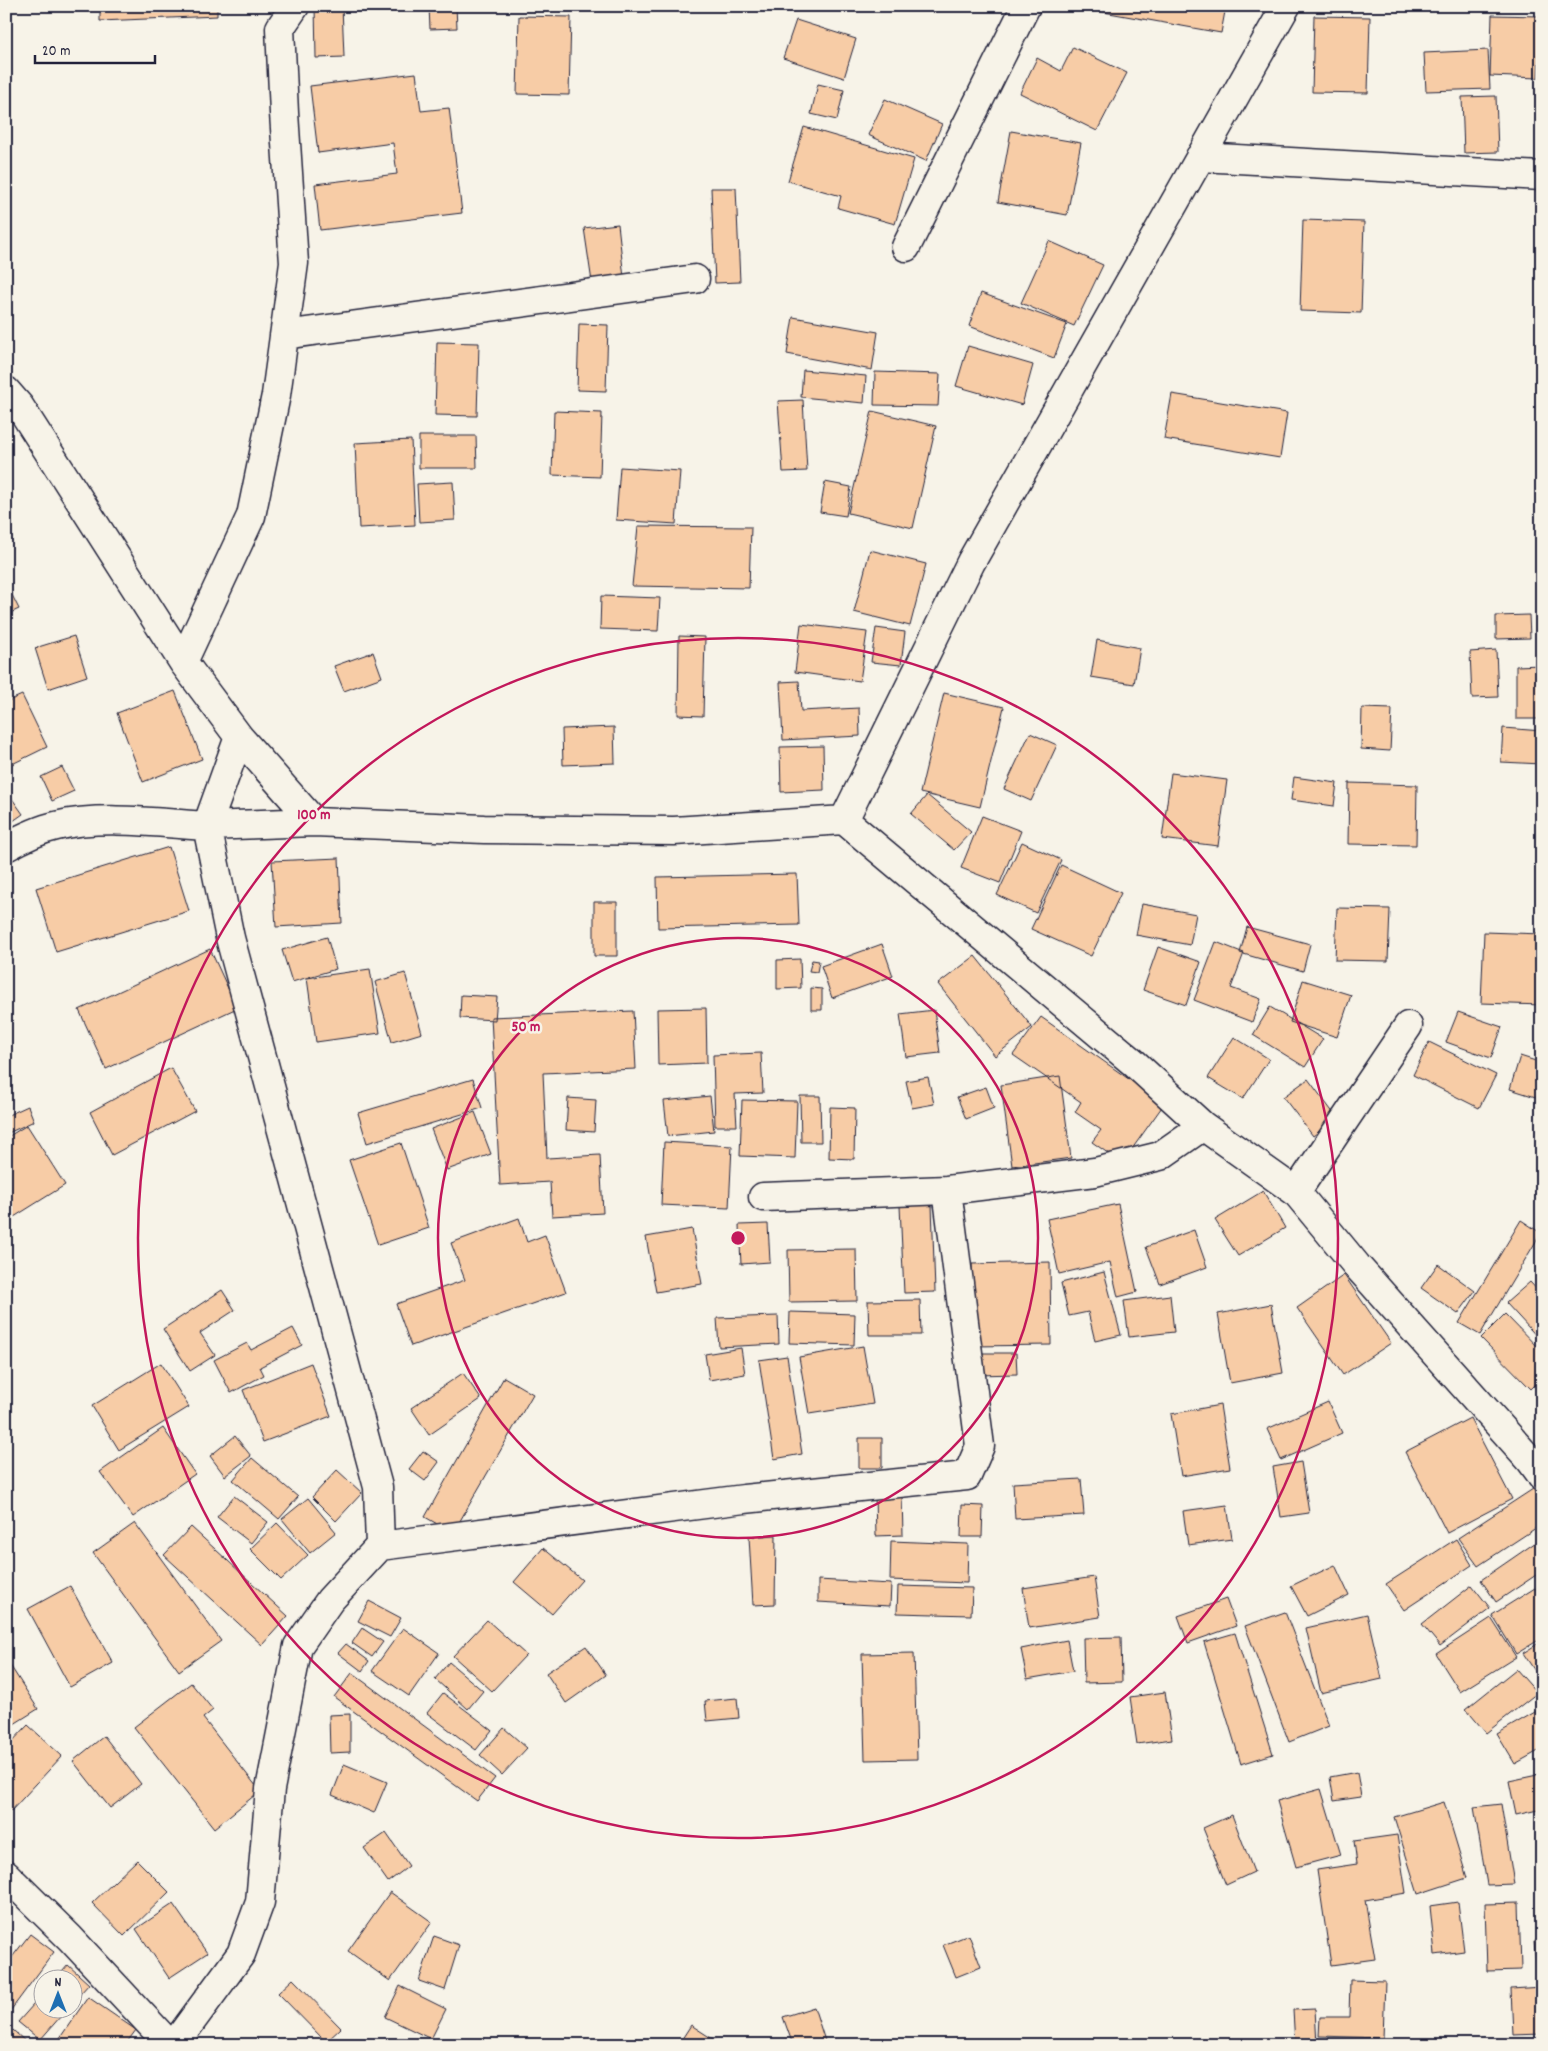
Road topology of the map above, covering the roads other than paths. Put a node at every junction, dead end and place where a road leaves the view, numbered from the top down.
1 (295, 6) edge
2 (1026, 6) edge
3 (1286, 6) edge
4 (1200, 157) junction
5 (1542, 176) edge
6 (906, 247) dead end
7 (694, 279) dead end
8 (284, 335) junction
9 (6, 391) edge
10 (183, 662) junction
11 (239, 737) junction
12 (844, 820) junction
13 (314, 822) junction
14 (207, 826) junction
15 (6, 846) edge
16 (1408, 1026) dead end
17 (1203, 1126) junction
18 (947, 1190) junction
19 (1296, 1192) junction
20 (763, 1197) dead end
21 (1542, 1476) edge
22 (380, 1546) junction
23 (6, 1875) edge
24 (170, 2045) edge
25 (174, 2045) edge

1 - 8 street
2 - 6 street
3 - 4 street
4 - 5 street
4 - 12 street
7 - 8 street
8 - 10 street
9 - 10 street
10 - 11 street
11 - 13 street
11 - 14 street
12 - 13 street
12 - 17 street
13 - 14 street
14 - 15 street
14 - 22 street
16 - 19 street
17 - 18 street
17 - 19 street
18 - 20 street
18 - 22 street
19 - 21 street
22 - 25 street
23 - 24 street

